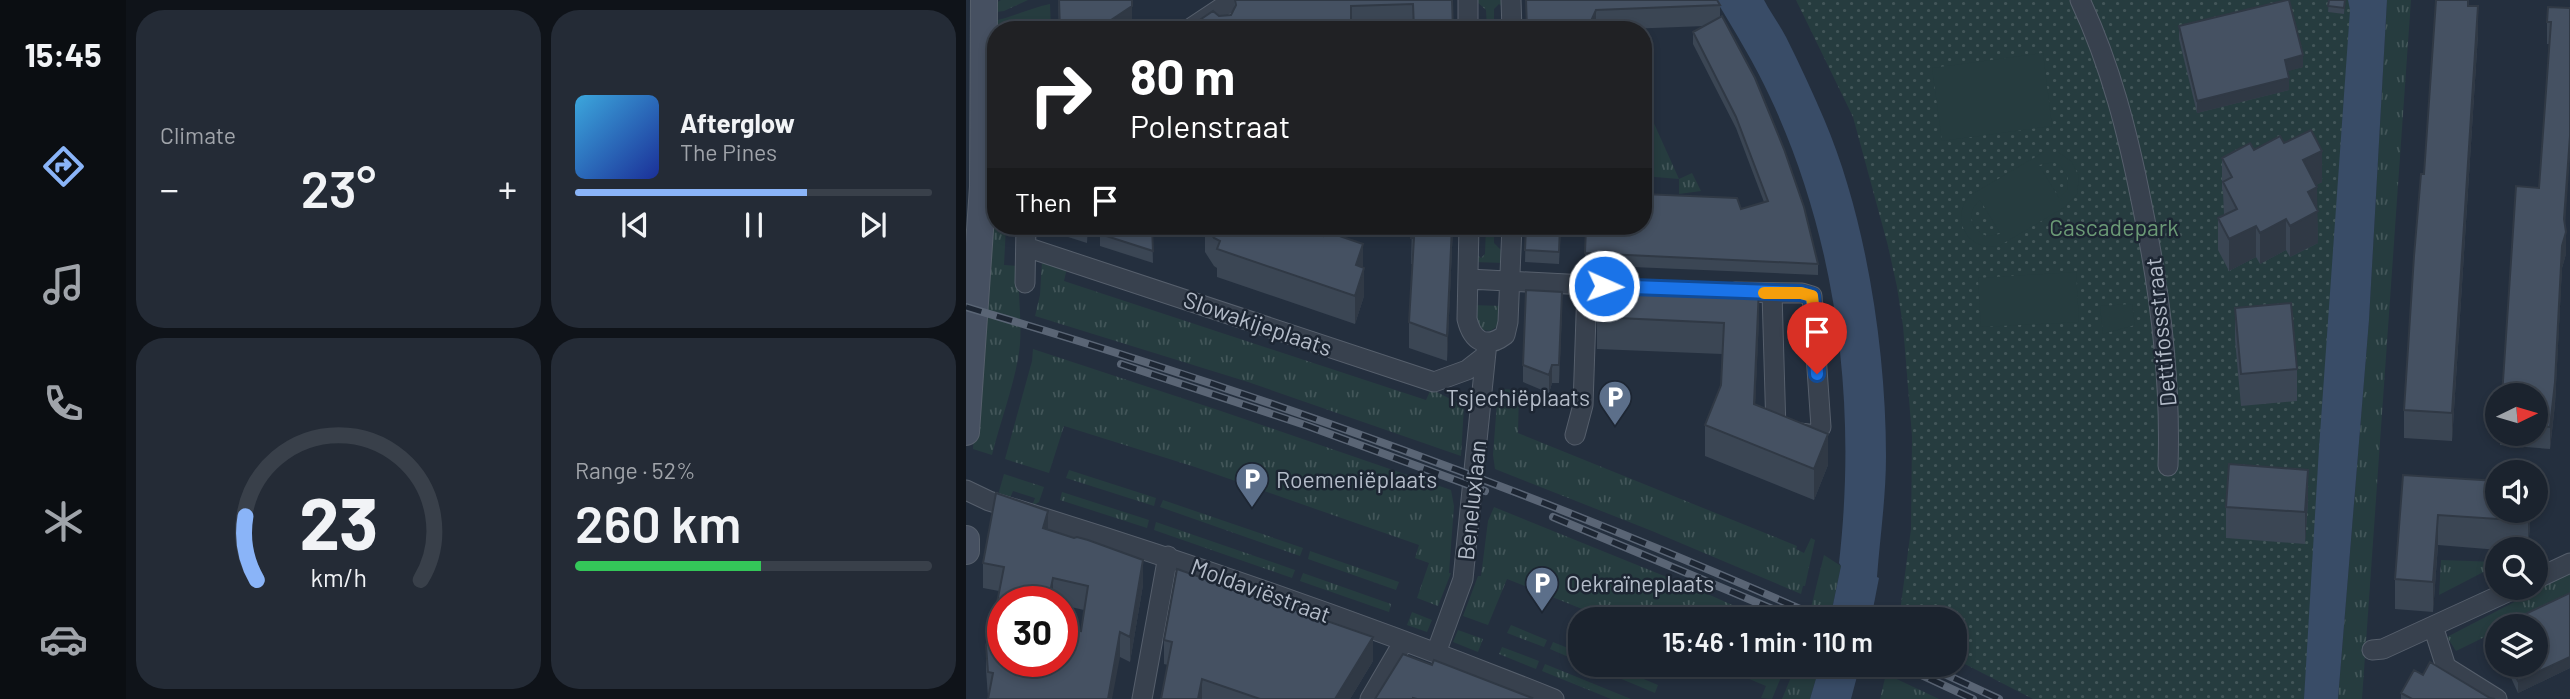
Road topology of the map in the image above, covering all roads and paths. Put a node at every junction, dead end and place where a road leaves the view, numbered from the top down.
1 (984, 0) edge
2 (1233, 0) edge
3 (1468, 0) edge
4 (1511, 0) edge
5 (2080, 0) edge
6 (1219, 21) edge
7 (1468, 21) edge
8 (1511, 21) edge
9 (966, 72) edge
10 (978, 184) edge
11 (1026, 235) edge
12 (1469, 235) edge
13 (1512, 235) edge
14 (1026, 247) junction
15 (1469, 279) junction
16 (1510, 281) junction
17 (1025, 283) dead end
18 (1587, 286) junction
19 (1643, 288) edge
20 (1721, 291) edge
21 (1772, 293) junction
22 (1486, 349) junction
23 (966, 432) edge
24 (1576, 435) dead end
25 (2168, 466) dead end
26 (966, 490) edge
27 (966, 539) edge
28 (966, 551) edge
29 (1168, 556) junction
30 (2570, 563) edge
31 (2548, 573) edge
32 (2490, 600) edge
33 (2433, 626) junction
34 (1404, 641) junction
35 (2372, 650) dead end
36 (1436, 653) junction
37 (1142, 699) edge
38 (1370, 699) edge
39 (1554, 699) edge
40 (2497, 699) edge

1 - 10 street
2 - 6 street
3 - 7 street
4 - 8 street
5 - 25 street, Dettifossstraat
9 - 10 street
10 - 23 street
11 - 14 street
12 - 15 street
13 - 16 street
14 - 17 street
14 - 22 street, Slowakijeplaats
15 - 16 street
15 - 22 street
16 - 18 street
16 - 22 street
18 - 19 street
18 - 24 street
20 - 21 street
21 - 21 street
22 - 36 street, Beneluxlaan
26 - 29 street, Moldaviëstraat
27 - 28 street
29 - 34 street, Moldaviëstraat
29 - 37 street
30 - 31 street
32 - 33 street
33 - 35 street
33 - 40 street
34 - 36 street, Moldaviëstraat
34 - 38 street
36 - 39 street, Moldaviëstraat

